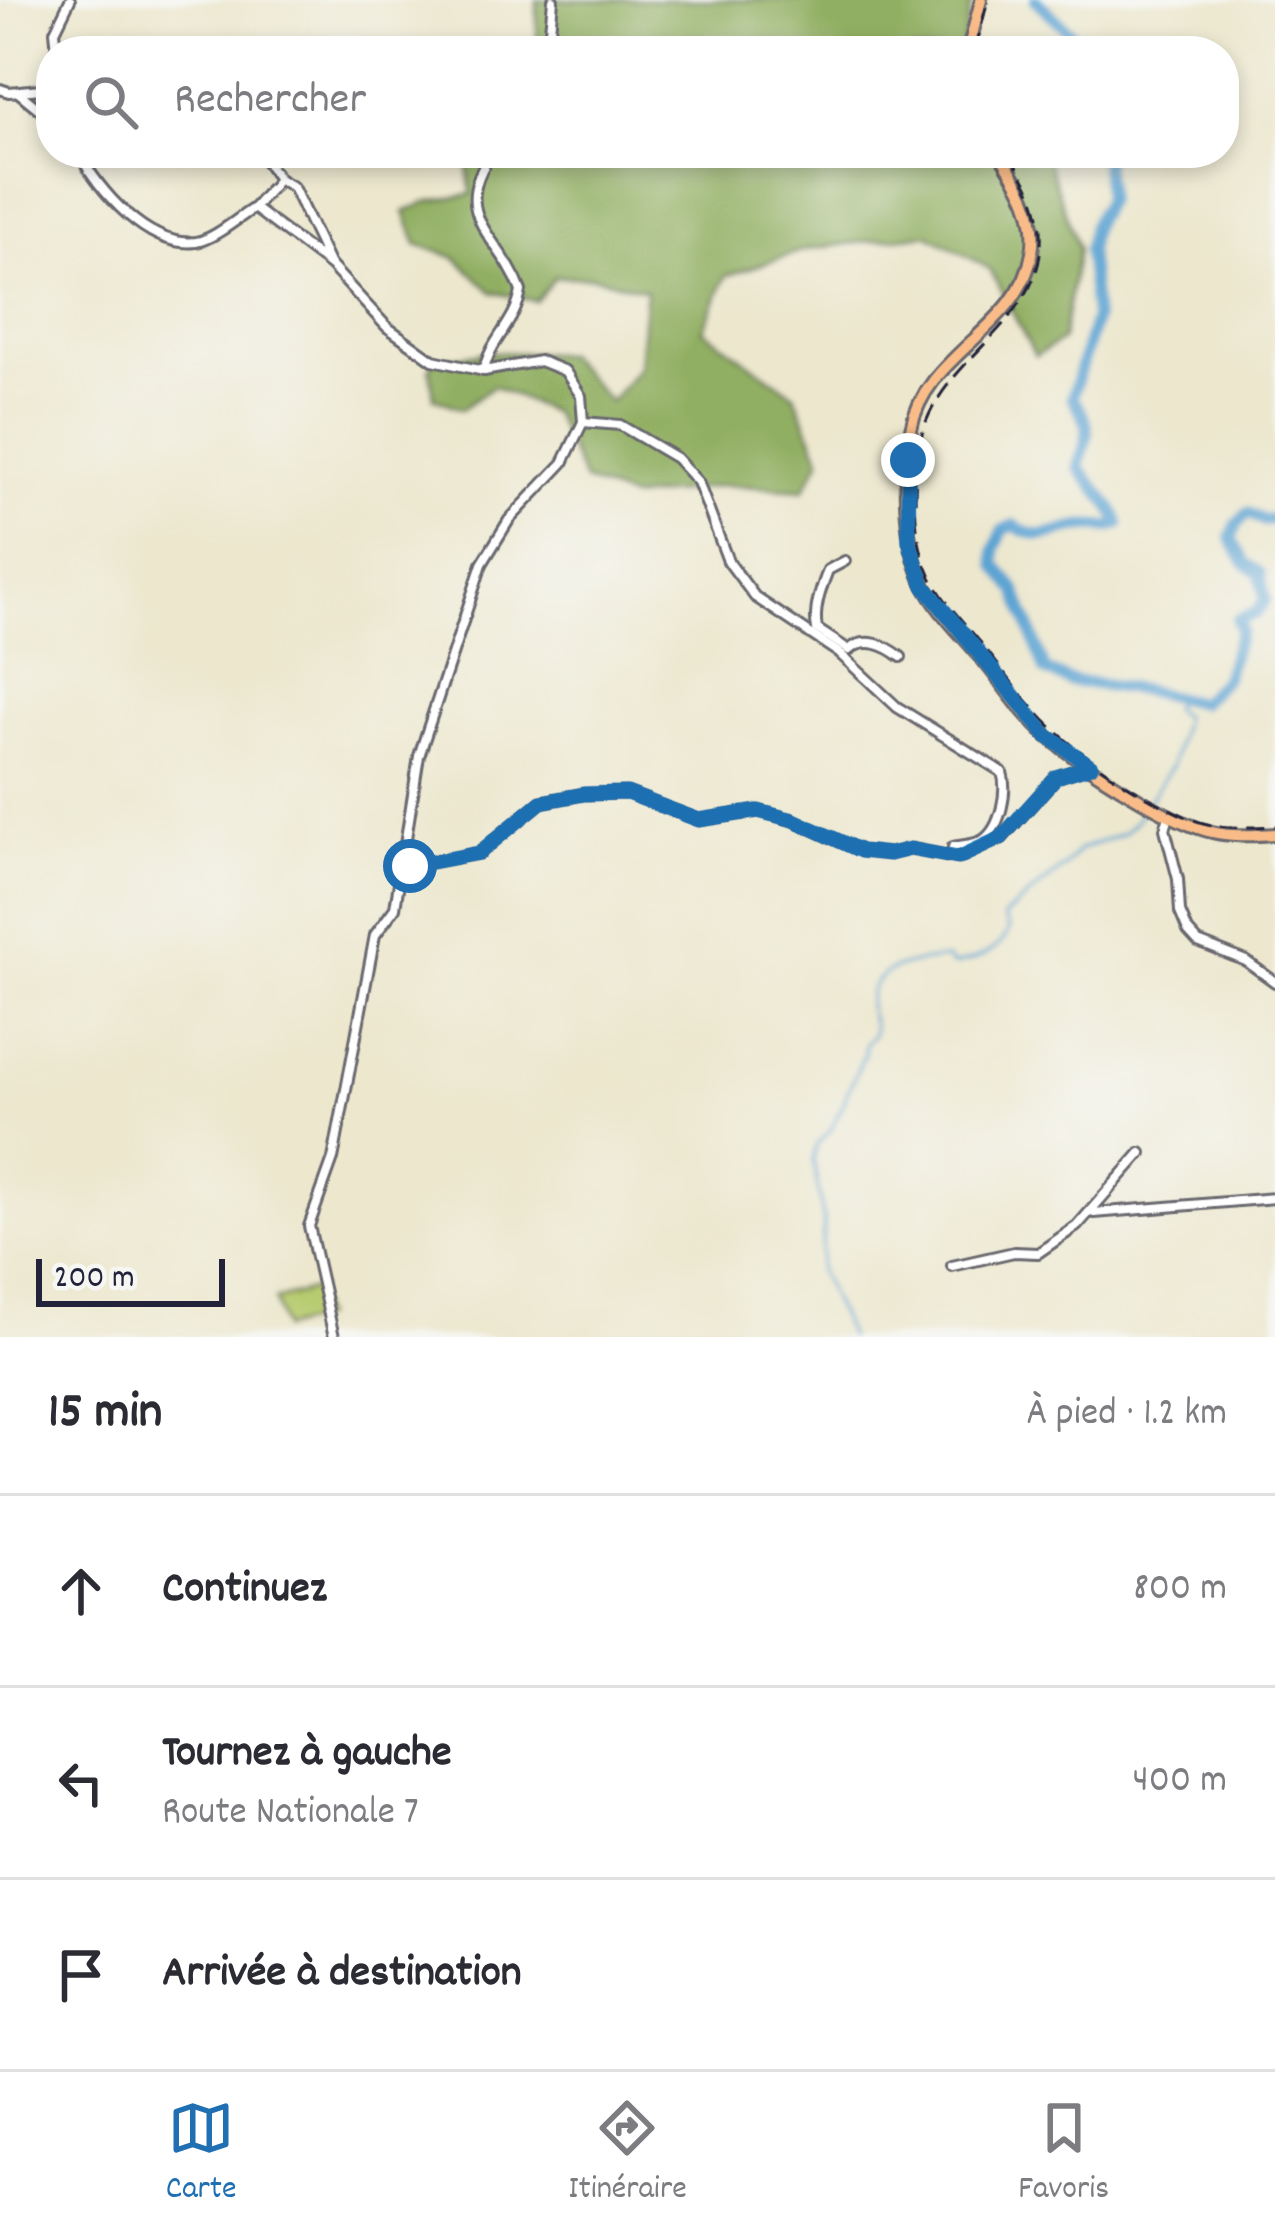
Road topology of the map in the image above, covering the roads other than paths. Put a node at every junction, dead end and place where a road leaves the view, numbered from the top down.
1 (70, 0) edge
2 (553, 0) edge
3 (981, 0) edge
4 (56, 36) edge
5 (549, 36) edge
6 (972, 36) edge
7 (0, 89) edge
8 (36, 90) edge
9 (18, 92) junction
10 (36, 107) edge
11 (86, 168) edge
12 (271, 168) edge
13 (485, 168) edge
14 (1008, 168) edge
15 (279, 179) junction
16 (254, 208) junction
17 (331, 266) junction
18 (484, 371) junction
19 (583, 422) junction
20 (845, 561) dead end
21 (849, 650) junction
22 (901, 657) dead end
23 (852, 664) junction
24 (1091, 766) junction
25 (1168, 816) junction
26 (1275, 834) edge
27 (952, 856) junction
28 (401, 868) junction
29 (1275, 982) edge
30 (1141, 1153) dead end
31 (1275, 1198) edge
32 (1091, 1210) junction
33 (952, 1266) dead end
34 (334, 1337) edge

1 - 4 street
2 - 5 street
3 - 6 main road
7 - 9 street
8 - 9 street
9 - 10 street
11 - 16 street
12 - 15 street
13 - 18 street
14 - 24 main road
15 - 16 street
15 - 17 street
16 - 17 street
17 - 18 street
18 - 19 street
19 - 23 street
19 - 28 street
20 - 21 street
21 - 22 street
21 - 23 street
23 - 27 street
24 - 25 main road
24 - 27 street
25 - 26 main road
25 - 29 street
27 - 28 street
28 - 34 street
30 - 32 street
31 - 32 street
32 - 33 street

